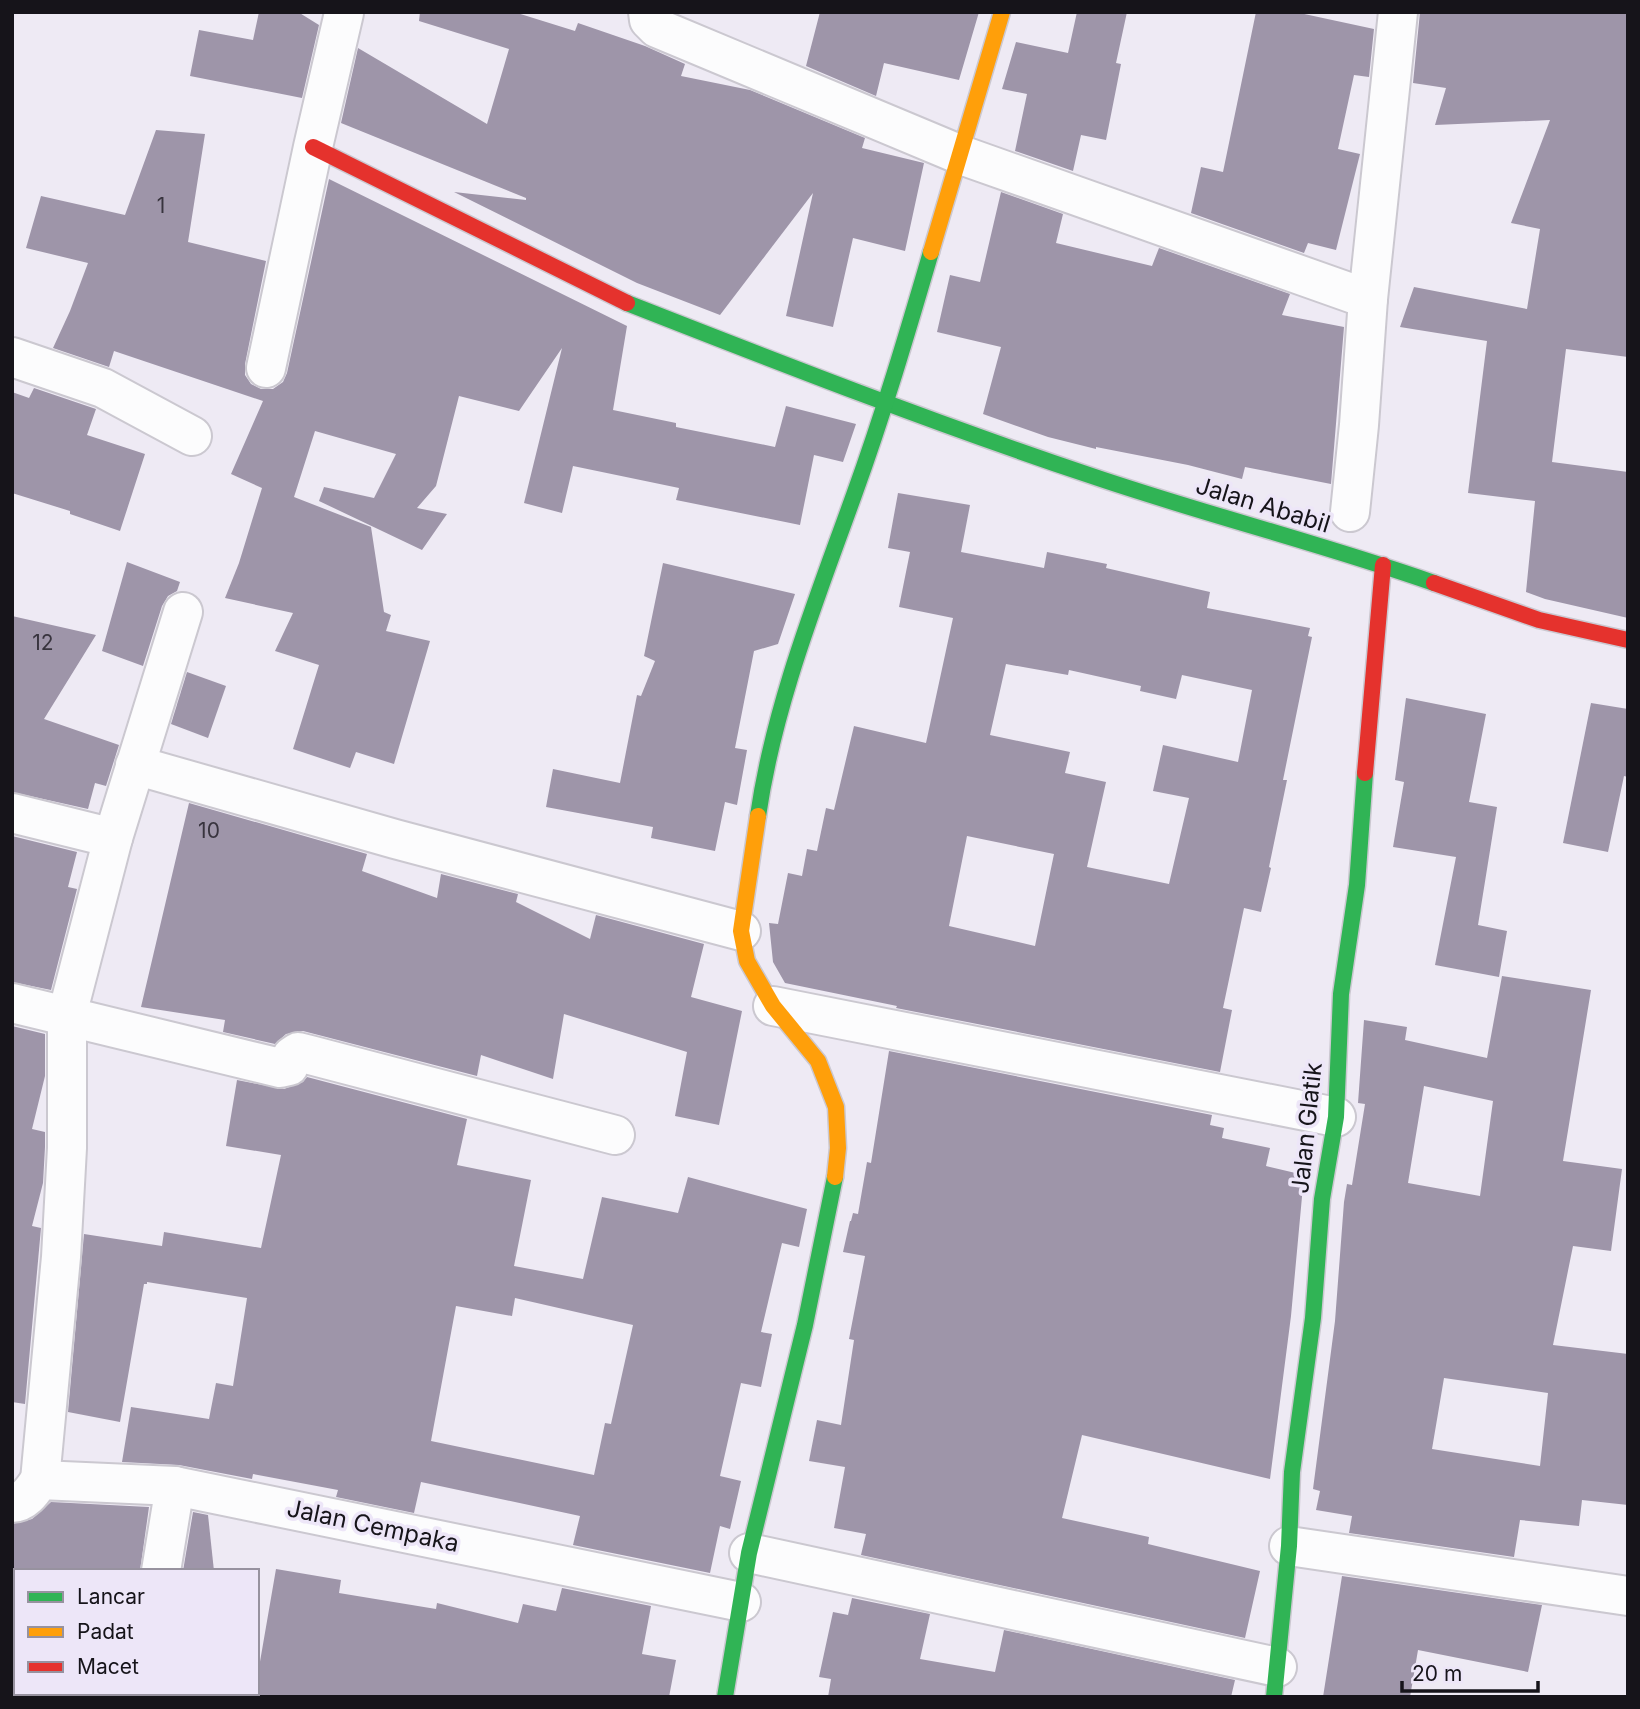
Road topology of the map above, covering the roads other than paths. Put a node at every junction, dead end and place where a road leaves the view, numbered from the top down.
1 (648, 12) edge
2 (1002, 12) edge
3 (1398, 12) edge
4 (344, 13) edge
5 (313, 147) junction
6 (961, 155) junction
7 (1368, 299) junction
8 (12, 357) edge
9 (266, 368) dead end
10 (887, 403) junction
11 (192, 436) dead end
12 (1350, 512) dead end
13 (1383, 565) junction
14 (183, 612) dead end
15 (1628, 640) edge
16 (135, 765) junction
17 (12, 813) edge
18 (113, 838) junction
19 (741, 931) junction
20 (12, 1003) edge
21 (773, 1006) junction
22 (66, 1015) junction
23 (1336, 1117) junction
24 (615, 1135) dead end
25 (174, 1486) junction
26 (26, 1492) edge
27 (1289, 1546) junction
28 (749, 1553) junction
29 (161, 1569) edge
30 (1628, 1596) edge
31 (741, 1602) junction
32 (1276, 1682) edge
33 (725, 1697) edge

1 - 6 street
2 - 6 street
3 - 7 street
4 - 5 street
5 - 9 street
5 - 10 street, Jalan Ababil
6 - 7 street
6 - 10 street
7 - 12 street
8 - 11 street
10 - 13 street, Jalan Ababil
10 - 19 street
13 - 15 street, Jalan Ababil
13 - 23 street, Jalan Glatik
14 - 16 street
16 - 18 street
16 - 19 street
17 - 18 street
18 - 22 street
19 - 21 street
20 - 22 street
21 - 23 street
21 - 28 street
22 - 24 street
22 - 26 street
23 - 27 street, Jalan Glatik
25 - 26 street, Jalan Cempaka
25 - 29 street
25 - 31 street, Jalan Cempaka
27 - 30 street
27 - 32 street, Jalan Glatik
28 - 31 street
28 - 32 street
31 - 33 street

